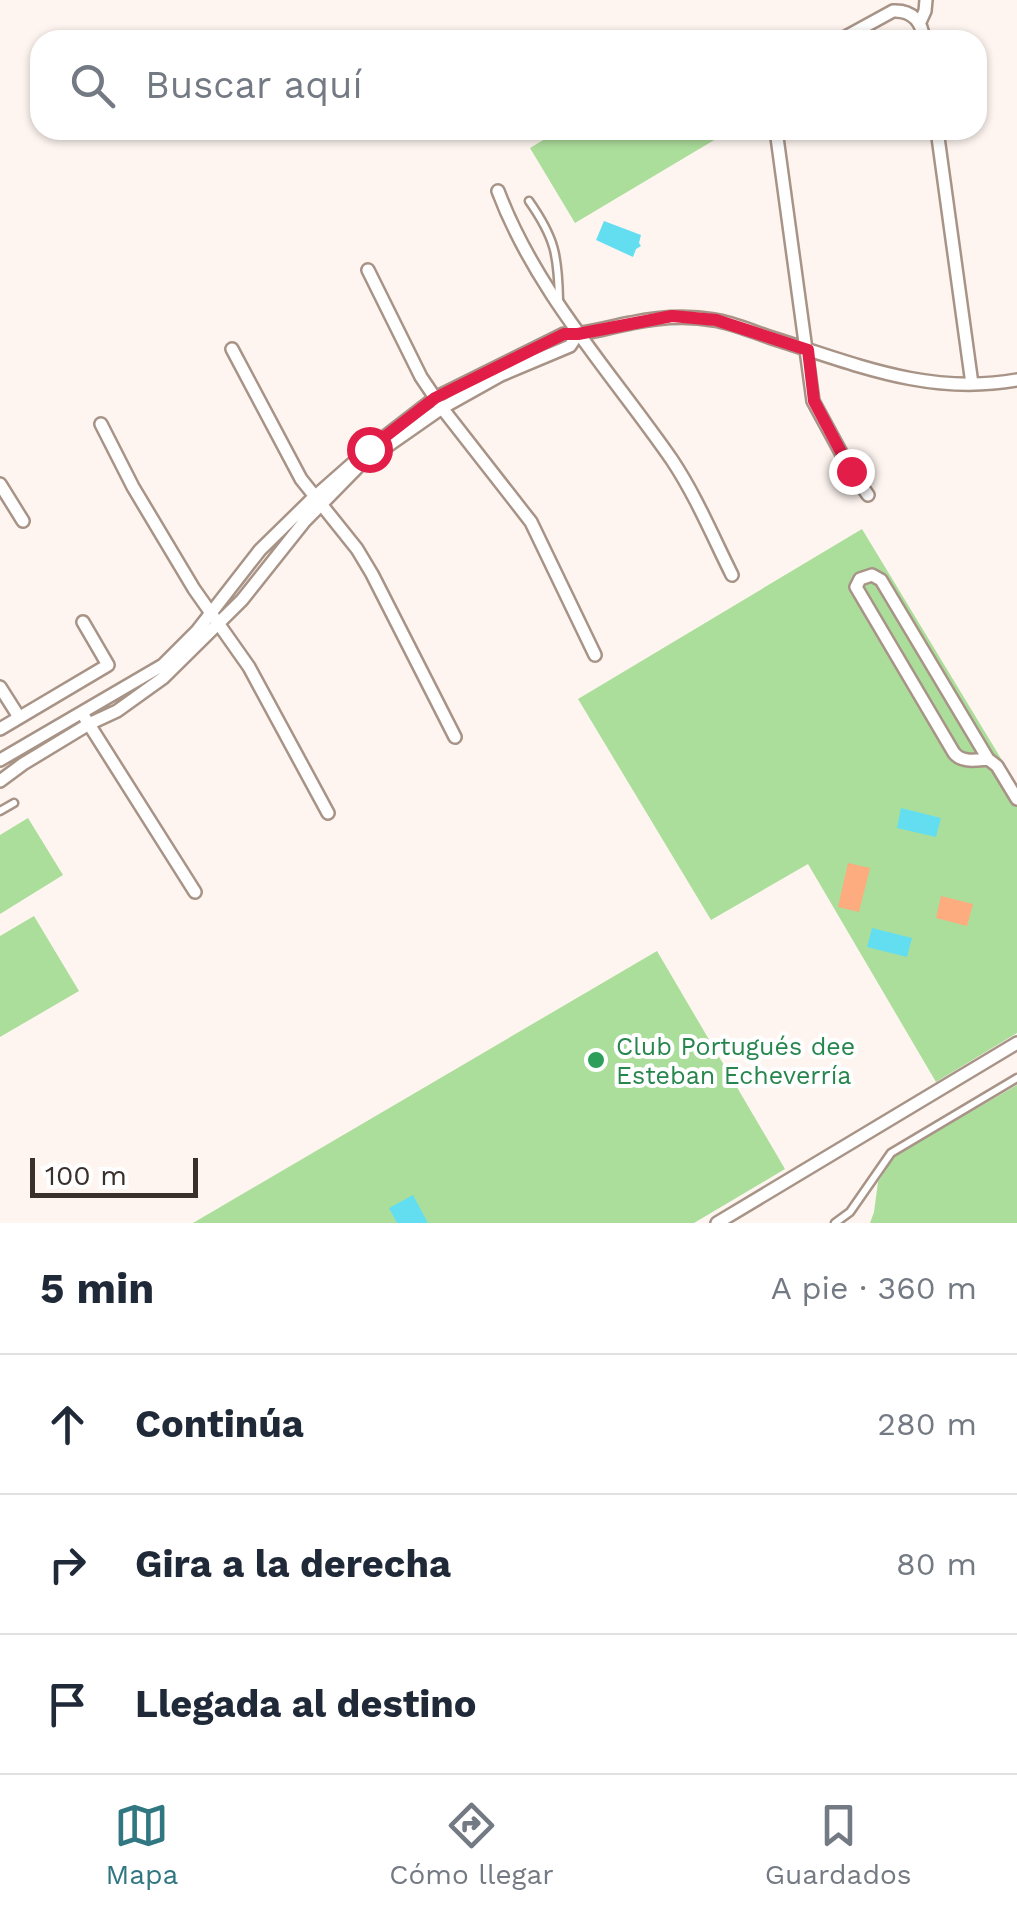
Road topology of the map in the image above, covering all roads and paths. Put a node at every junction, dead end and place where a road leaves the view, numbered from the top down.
1 (926, 0) edge
2 (892, 6) edge
3 (920, 22) junction
4 (855, 30) edge
5 (922, 30) edge
6 (777, 140) edge
7 (938, 140) edge
8 (498, 191) dead end
9 (529, 201) dead end
10 (368, 270) dead end
11 (559, 306) junction
12 (578, 334) junction
13 (232, 349) dead end
14 (808, 350) junction
15 (1017, 380) edge
16 (972, 384) junction
17 (438, 403) junction
18 (101, 424) dead end
19 (0, 484) edge
20 (868, 495) dead end
21 (318, 500) junction
22 (22, 521) dead end
23 (732, 576) dead end
24 (215, 619) junction
25 (83, 622) dead end
26 (595, 656) dead end
27 (0, 687) edge
28 (20, 717) junction
29 (85, 718) junction
30 (0, 729) edge
31 (455, 737) dead end
32 (988, 758) junction
33 (0, 760) edge
34 (0, 781) edge
35 (1017, 800) edge
36 (14, 803) dead end
37 (0, 811) edge
38 (328, 813) dead end
39 (195, 892) dead end
40 (1017, 1043) edge
41 (1017, 1078) edge
42 (717, 1223) edge
43 (834, 1223) edge

1 - 3 street
2 - 3 street
2 - 4 street
3 - 5 street
6 - 14 street
7 - 16 street
8 - 11 street
9 - 11 lane
10 - 17 street
11 - 12 street
12 - 14 street
12 - 17 street
12 - 23 street
13 - 21 street
14 - 16 street
14 - 20 street
15 - 16 street
17 - 21 street
17 - 26 street
18 - 24 street
19 - 22 street
21 - 24 street
21 - 31 street
24 - 29 street
24 - 38 street
25 - 28 street
27 - 28 street
28 - 30 street
29 - 33 street
29 - 34 street
29 - 39 street
32 - 32 street
32 - 35 street
36 - 37 lane
40 - 42 street
41 - 43 lane

